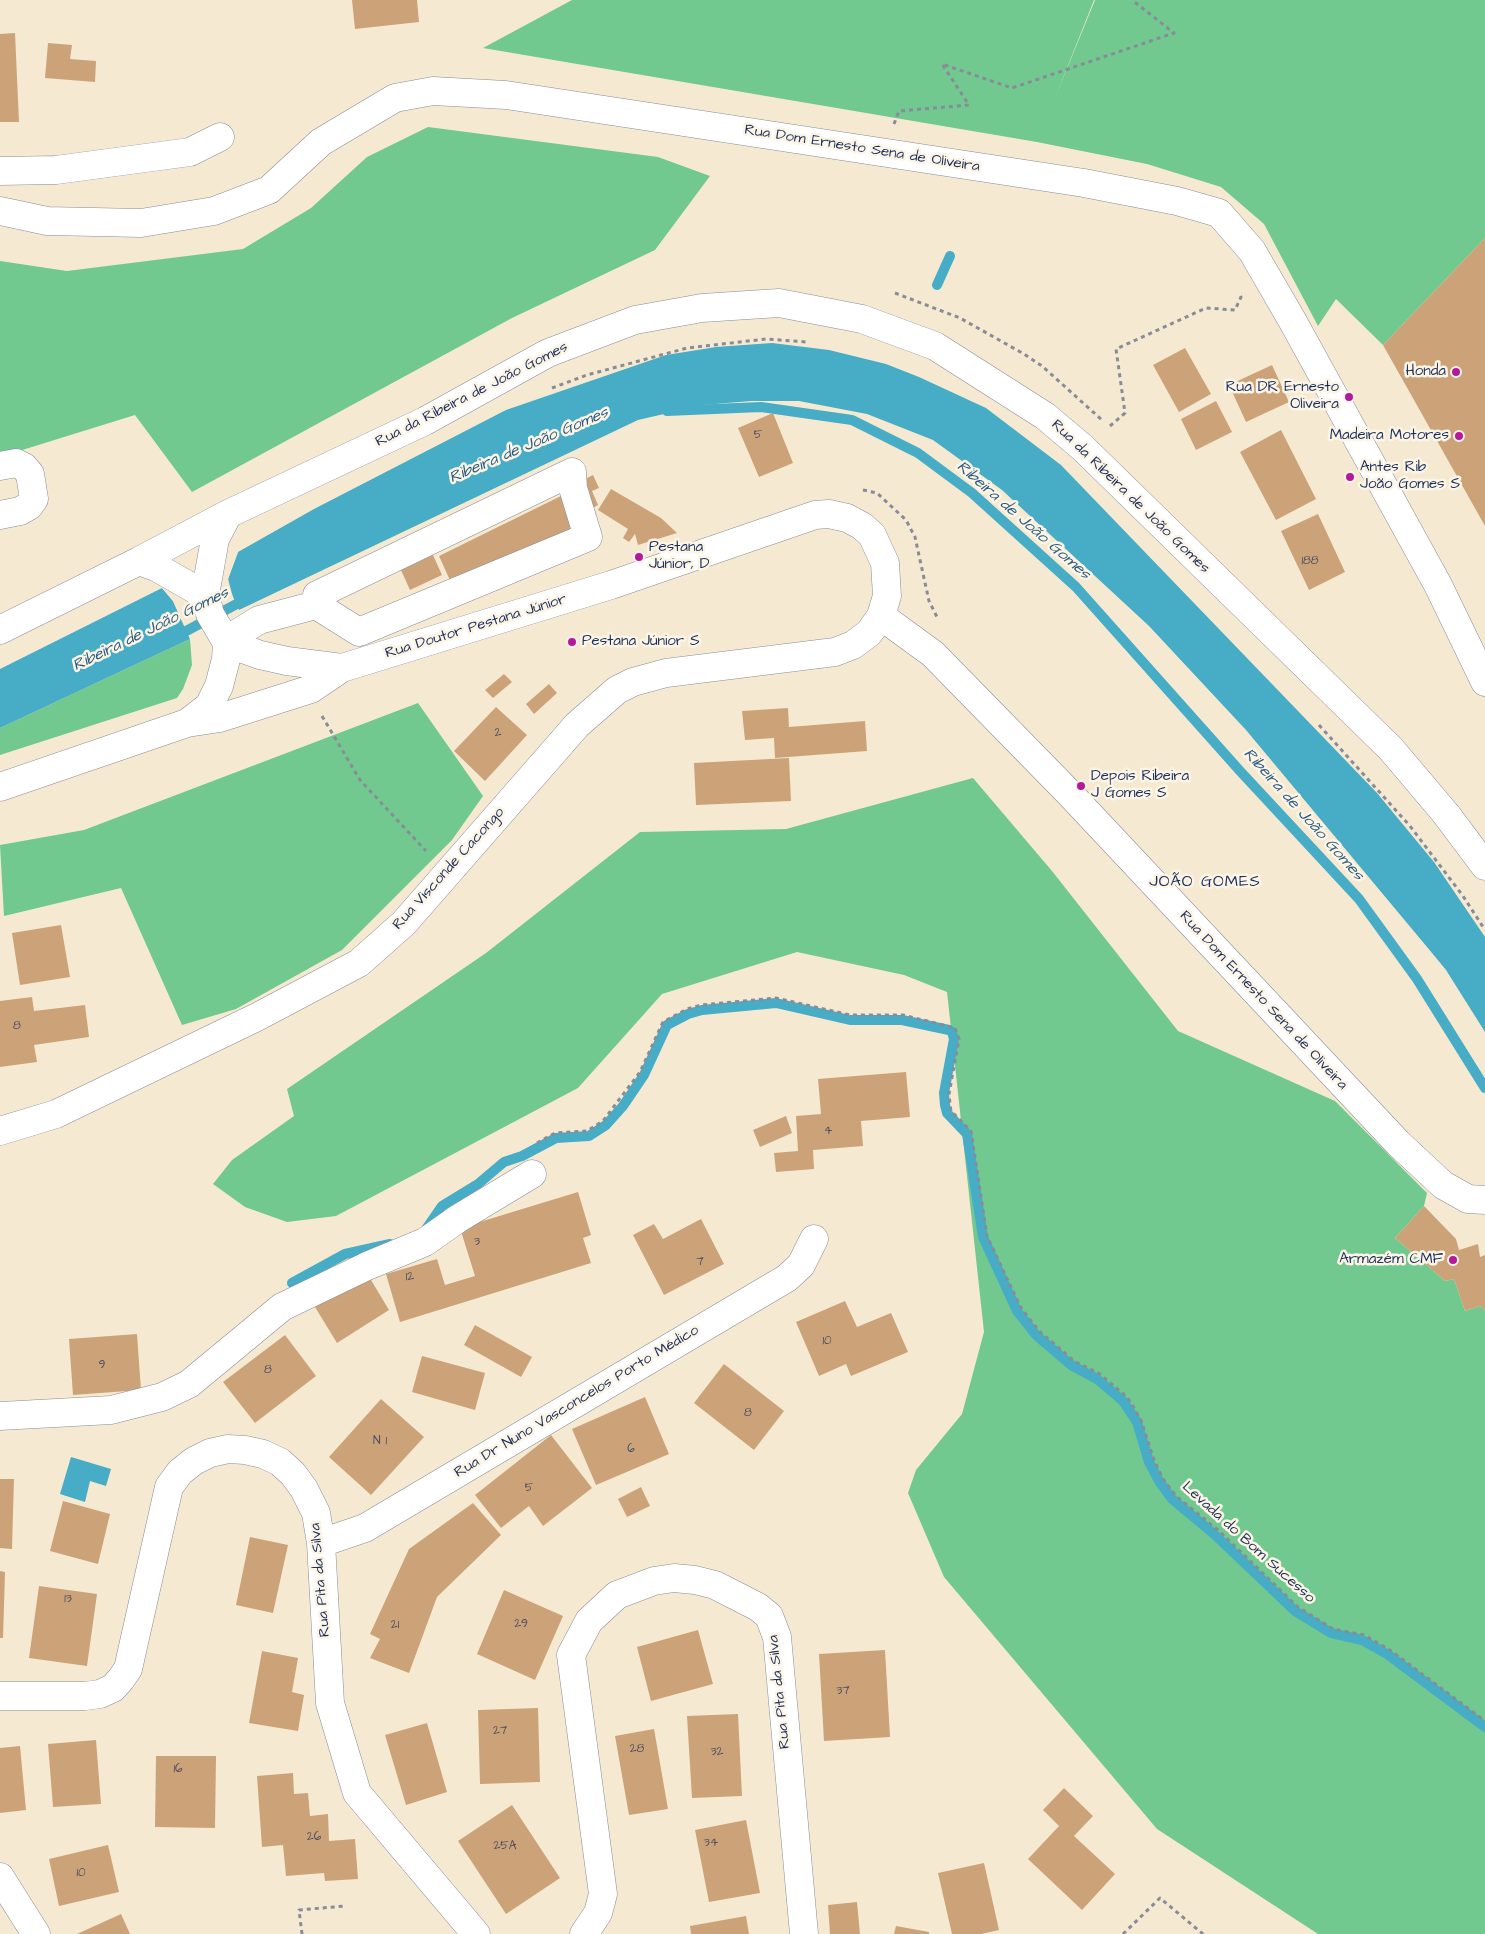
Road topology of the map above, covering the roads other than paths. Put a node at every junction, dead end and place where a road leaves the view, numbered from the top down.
1 (220, 137) dead end
2 (0, 170) edge
3 (0, 211) edge
4 (0, 466) edge
5 (228, 514) junction
6 (0, 515) edge
7 (139, 562) junction
8 (204, 595) junction
9 (316, 606) junction
10 (881, 616) junction
11 (0, 630) edge
12 (221, 633) junction
13 (342, 668) junction
14 (1485, 682) edge
15 (187, 722) junction
16 (0, 787) edge
17 (1485, 866) edge
18 (0, 1131) edge
19 (532, 1174) dead end
20 (1485, 1200) edge
21 (814, 1239) dead end
22 (0, 1416) edge
23 (321, 1543) junction
24 (0, 1696) edge
25 (0, 1877) edge
26 (36, 1934) edge
27 (476, 1934) edge
28 (584, 1934) edge
29 (804, 1934) edge

1 - 2 street
3 - 14 street, Rua Dom Ernesto Sena de Oliveira
4 - 6 street
5 - 7 street, Rua da Ribeira de João Gomes
5 - 8 street
5 - 17 street, Rua da Ribeira de João Gomes
7 - 8 street
7 - 11 street, Rua da Ribeira de João Gomes
8 - 12 street
9 - 9 street
9 - 12 street
10 - 13 street, Rua Doutor Pestana Júnior
10 - 18 street, Rua Visconde Cacongo
10 - 20 street, Rua Dom Ernesto Sena de Oliveira
12 - 13 street
12 - 15 street
13 - 15 street, Rua Doutor Pestana Júnior
15 - 16 street, Rua Doutor Pestana Júnior
19 - 22 street
21 - 23 street, Rua Dr Nuno Vasconcelos Porto Médico
23 - 24 street, Rua Pita da Silva
23 - 27 street, Rua Pita da Silva
25 - 26 street
28 - 29 street, Rua Pita da Silva

